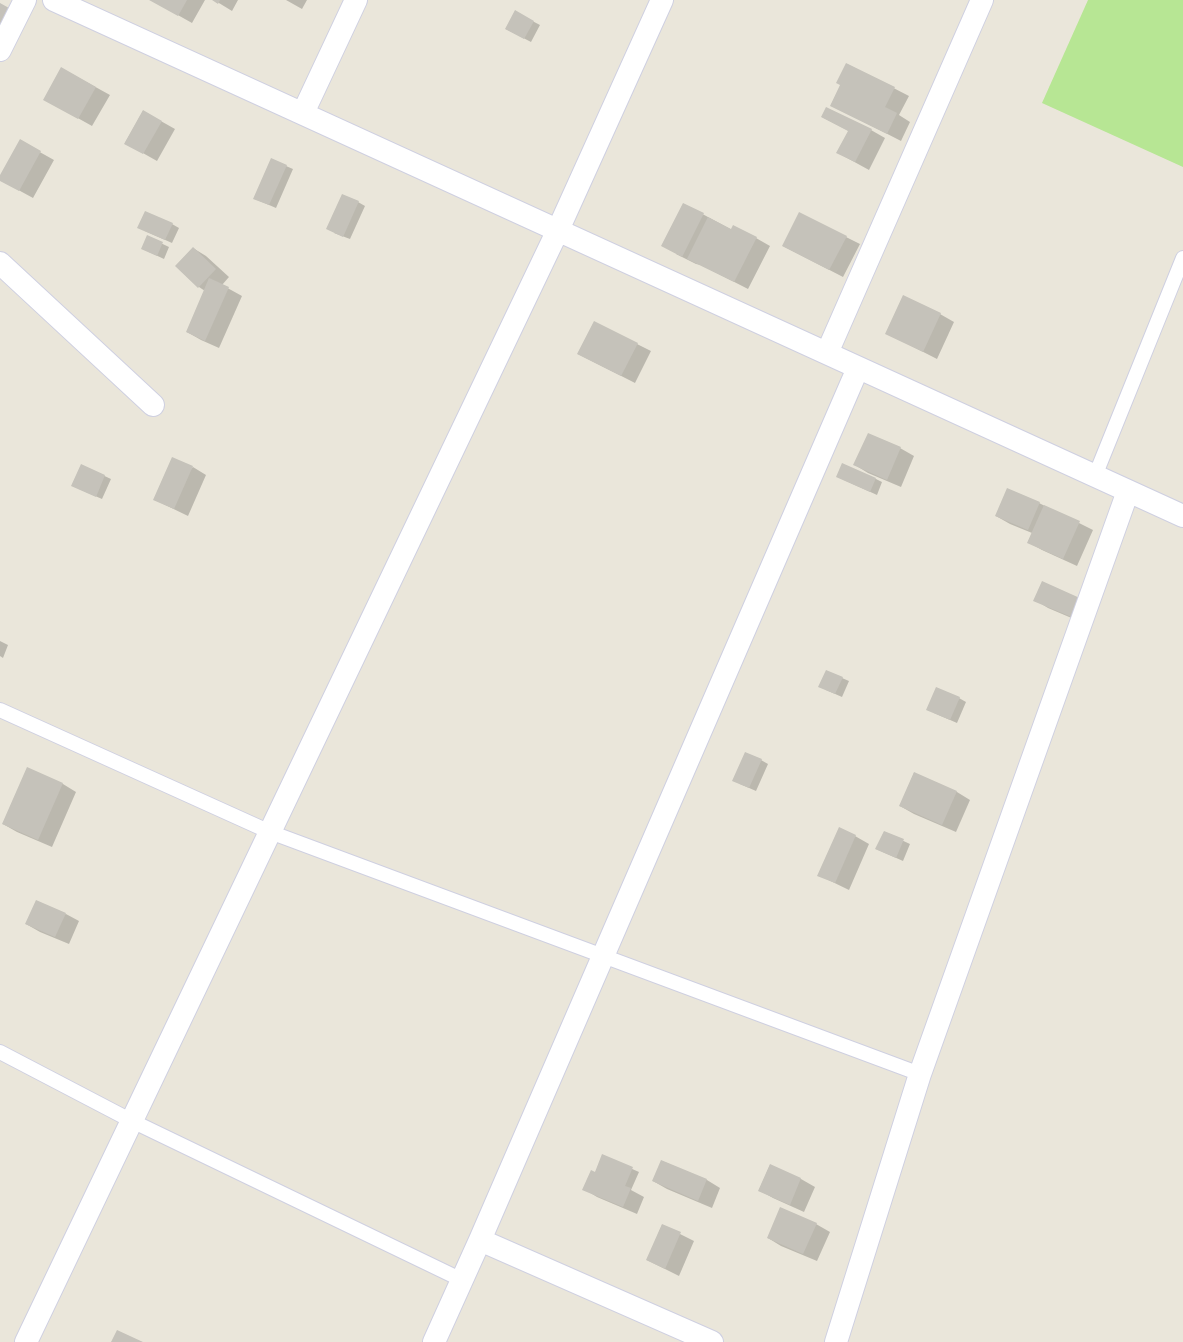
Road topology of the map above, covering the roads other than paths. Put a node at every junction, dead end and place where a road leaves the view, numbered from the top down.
1 (25, 0) edge
2 (54, 0) edge
3 (356, 0) edge
4 (662, 0) edge
5 (982, 0) edge
6 (0, 50) edge
7 (302, 113) junction
8 (558, 230) junction
9 (1183, 258) edge
10 (0, 263) edge
11 (827, 353) junction
12 (858, 368) junction
13 (153, 405) dead end
14 (1095, 476) junction
15 (1128, 491) junction
16 (1183, 516) edge
17 (0, 710) edge
18 (270, 832) junction
19 (603, 956) junction
20 (0, 1052) edge
21 (920, 1074) junction
22 (132, 1121) junction
23 (480, 1240) junction
24 (462, 1280) junction
25 (26, 1342) edge
26 (434, 1342) edge
27 (712, 1342) edge
28 (836, 1342) edge

1 - 6 street
2 - 7 street
3 - 7 street
4 - 8 street
5 - 11 street
7 - 8 street
8 - 11 street
8 - 18 street
9 - 14 lane
10 - 13 street
11 - 12 street
12 - 14 street
12 - 19 street
14 - 15 street
15 - 16 street
15 - 21 street
17 - 18 lane
18 - 19 lane
18 - 22 street
19 - 21 lane
19 - 23 street
20 - 22 lane
21 - 28 street
22 - 24 lane
22 - 25 street
23 - 24 street
23 - 27 street
24 - 26 street

